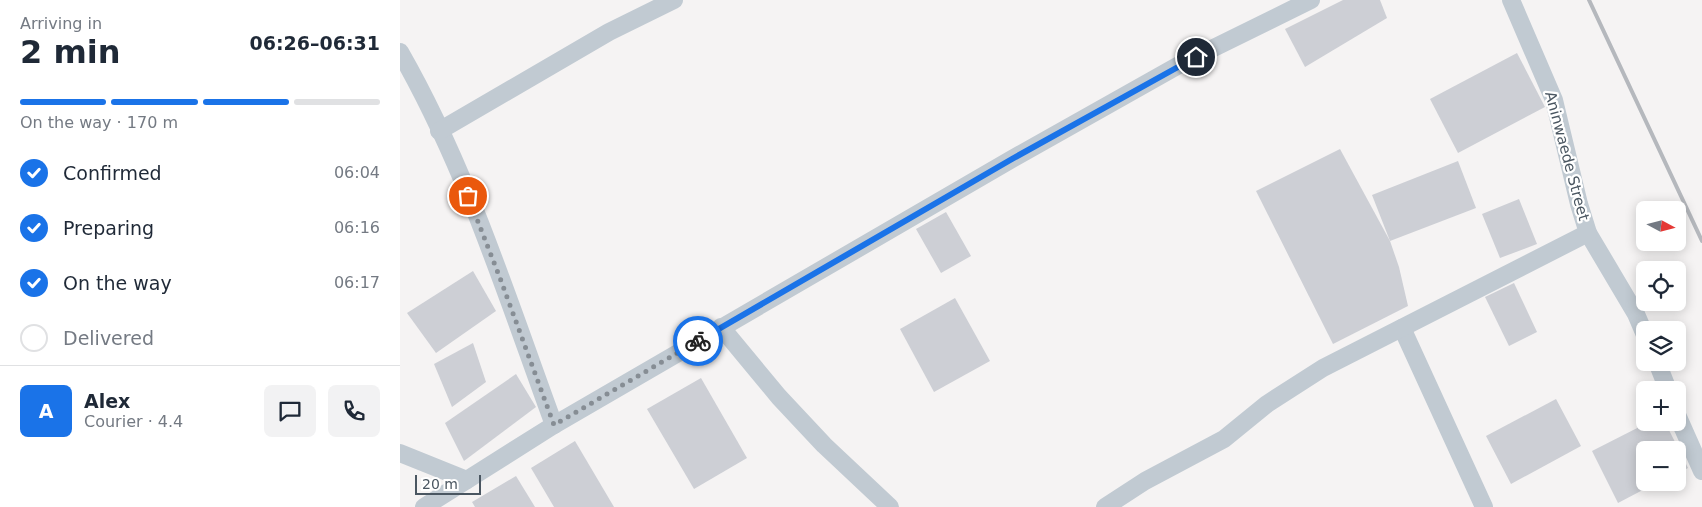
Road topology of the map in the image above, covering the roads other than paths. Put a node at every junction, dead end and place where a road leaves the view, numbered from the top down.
1 (674, 0) edge
2 (1311, 0) edge
3 (1511, 0) edge
4 (400, 52) edge
5 (439, 131) junction
6 (1588, 233) junction
7 (1639, 321) edge
8 (721, 327) junction
9 (1402, 328) junction
10 (554, 425) junction
11 (1682, 431) edge
12 (400, 453) edge
13 (1702, 471) edge
14 (467, 480) junction
15 (424, 507) edge
16 (890, 507) edge
17 (1105, 507) edge
18 (1484, 507) edge

1 - 5 street
2 - 8 street
3 - 6 street, Aninwaede Street
4 - 5 street
5 - 10 street
6 - 7 street, Aninwaede Street
6 - 9 street
8 - 10 street
8 - 16 street
9 - 17 street
9 - 18 street
10 - 14 street
11 - 13 street
12 - 14 street
14 - 15 street

